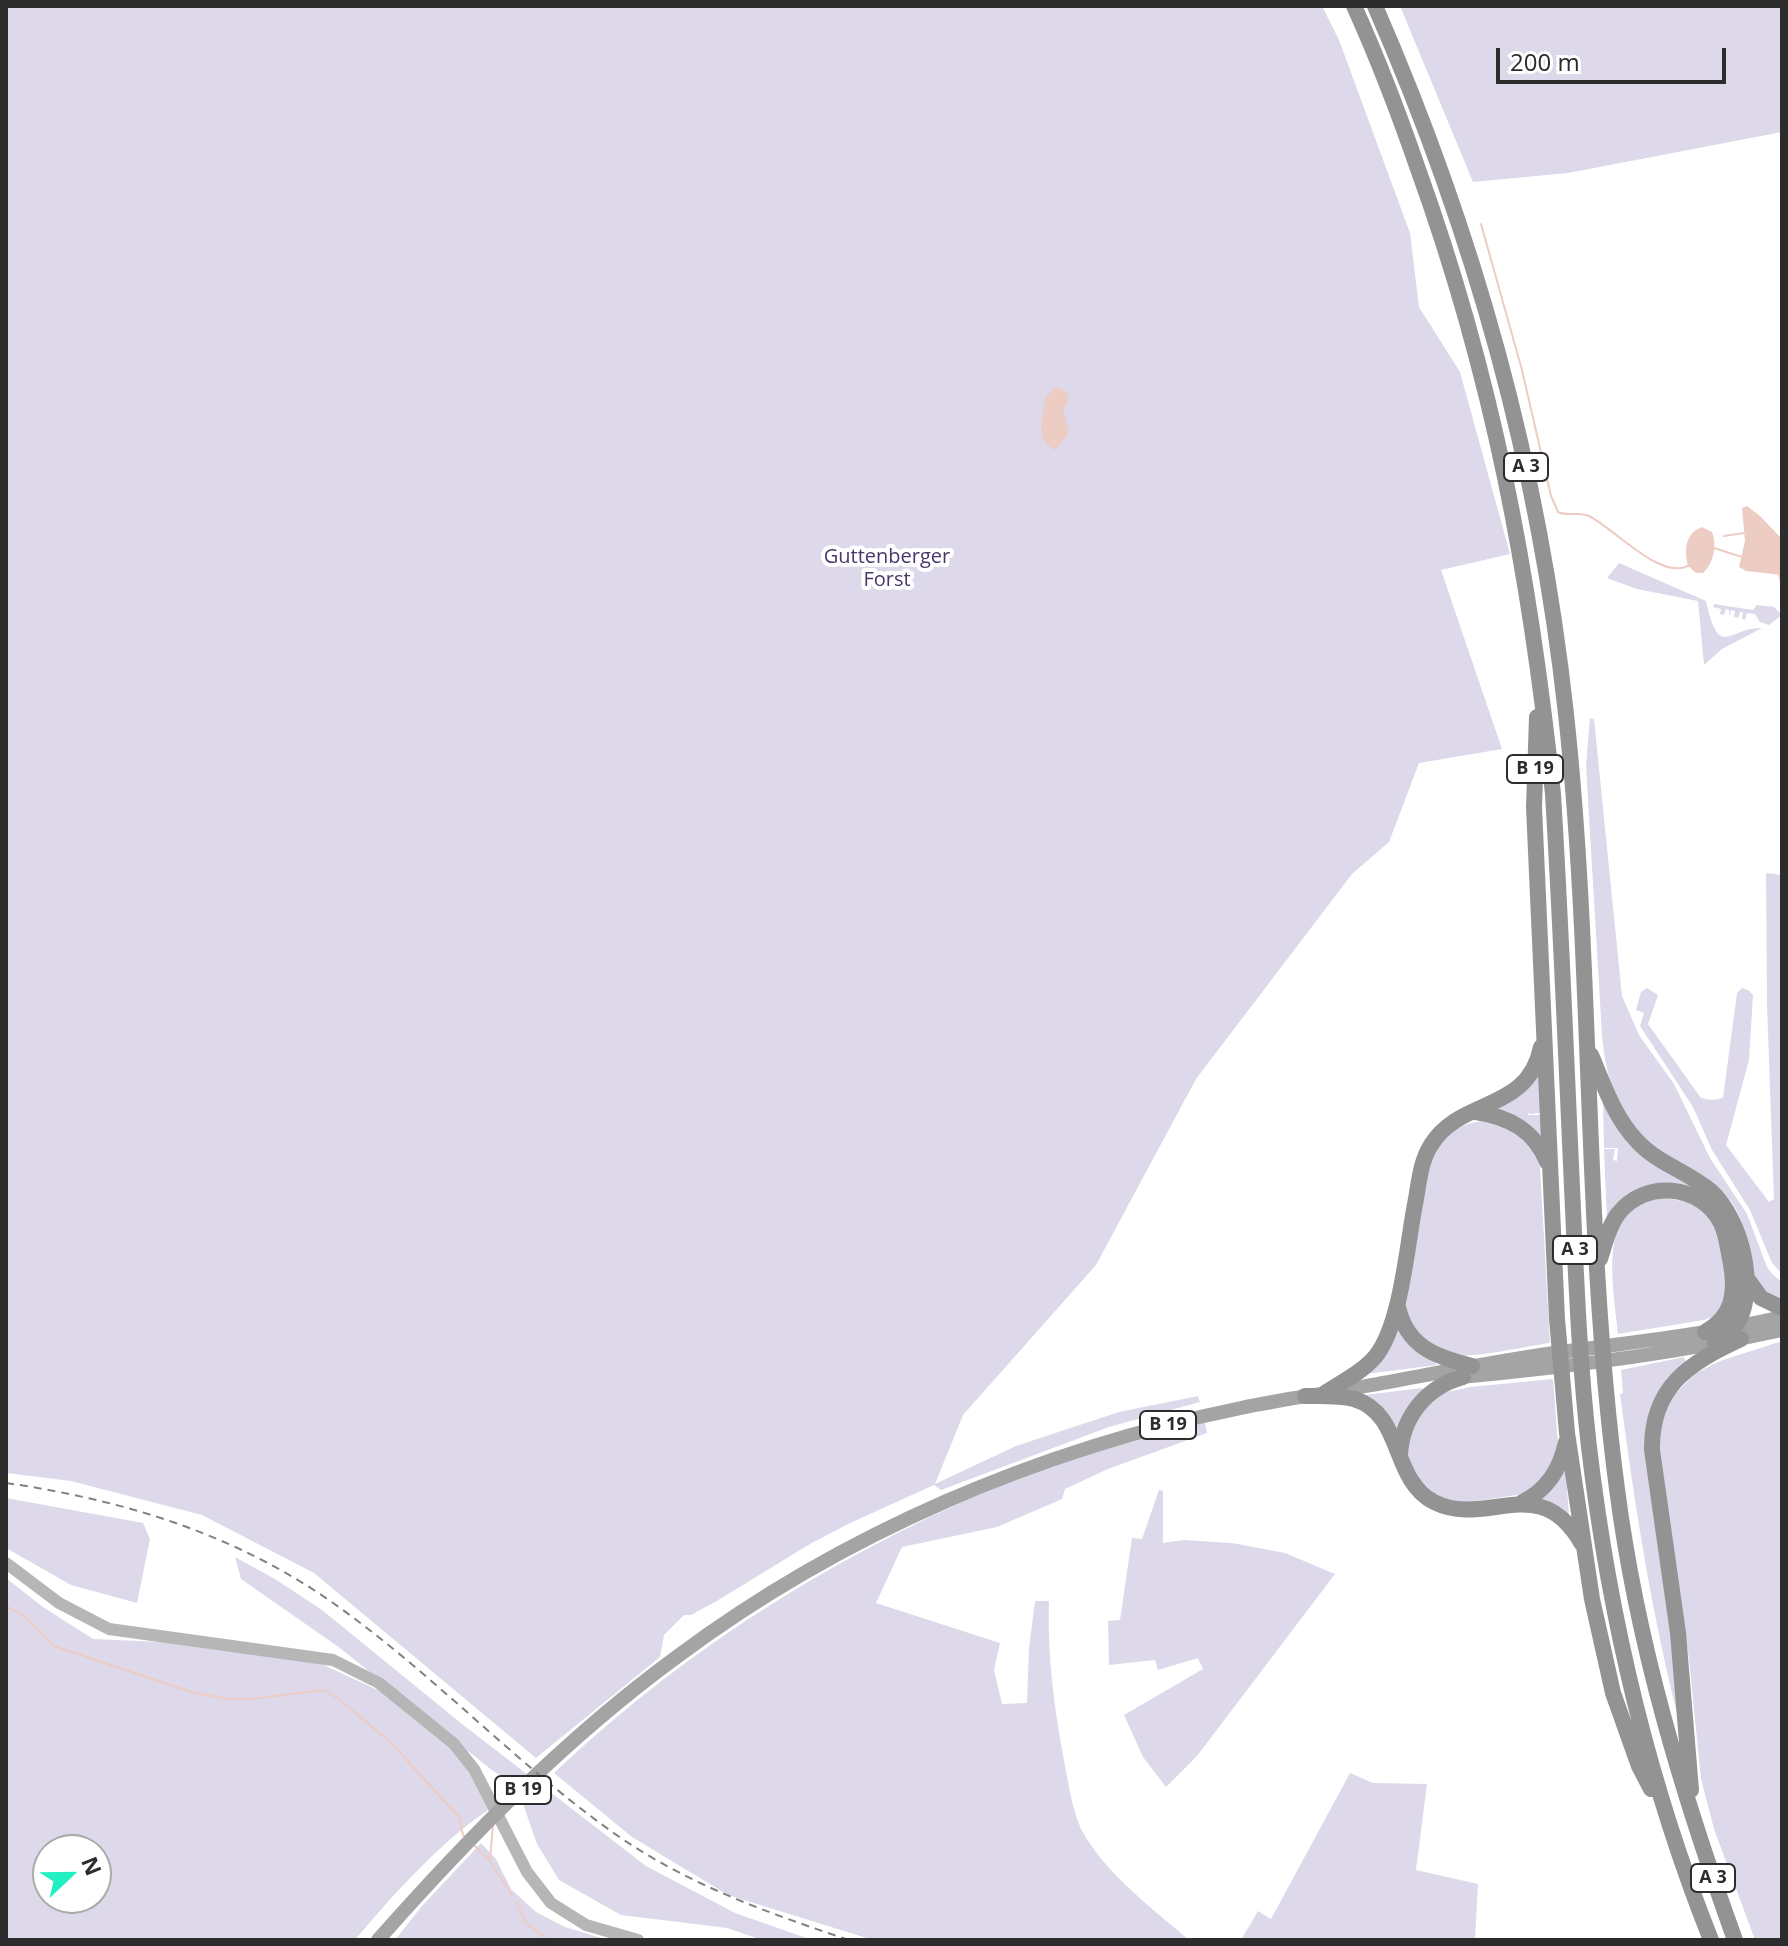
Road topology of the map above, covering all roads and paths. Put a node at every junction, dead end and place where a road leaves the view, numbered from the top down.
1 (1354, 6) edge
2 (1375, 6) edge
3 (1539, 671) junction
4 (1545, 1026) junction
5 (1586, 1043) junction
6 (1476, 1112) junction
7 (1550, 1171) junction
8 (1597, 1268) junction
9 (1740, 1280) junction
10 (1397, 1300) junction
11 (1782, 1308) edge
12 (1782, 1317) edge
13 (1782, 1330) edge
14 (1738, 1333) junction
15 (1709, 1338) junction
16 (1468, 1372) junction
17 (1325, 1393) junction
18 (1305, 1396) junction
19 (1567, 1433) junction
20 (1400, 1461) junction
21 (1521, 1503) junction
22 (1585, 1550) junction
23 (6, 1563) edge
24 (1692, 1816) junction
25 (1669, 1821) junction
26 (378, 1940) edge
27 (638, 1940) edge
28 (1711, 1940) edge
29 (1735, 1940) edge

1 - 3 highway, A 3
2 - 5 highway, A 3
3 - 4 highway, B 19
3 - 25 highway, A 3
4 - 6 highway, B 19
4 - 7 highway, A 3
5 - 8 highway, A 3
5 - 9 highway, A 3
6 - 7 highway, A 3
6 - 10 highway
7 - 19 highway, A 3
8 - 9 highway
8 - 24 highway, A 3
9 - 11 highway
9 - 14 highway, A 3
9 - 15 highway
10 - 16 highway
10 - 17 highway, B 19
12 - 14 main road
13 - 14 main road
14 - 15 highway
14 - 24 highway
15 - 16 main road, B 19
16 - 17 main road, B 19
16 - 20 highway, B 19
17 - 18 main road, B 19
18 - 20 highway
18 - 26 main road, B 19
19 - 21 highway
19 - 22 highway, A 3
20 - 21 highway
21 - 22 highway, A 3
22 - 25 highway, A 3
23 - 27 main road
24 - 29 highway, A 3
25 - 28 highway, A 3

